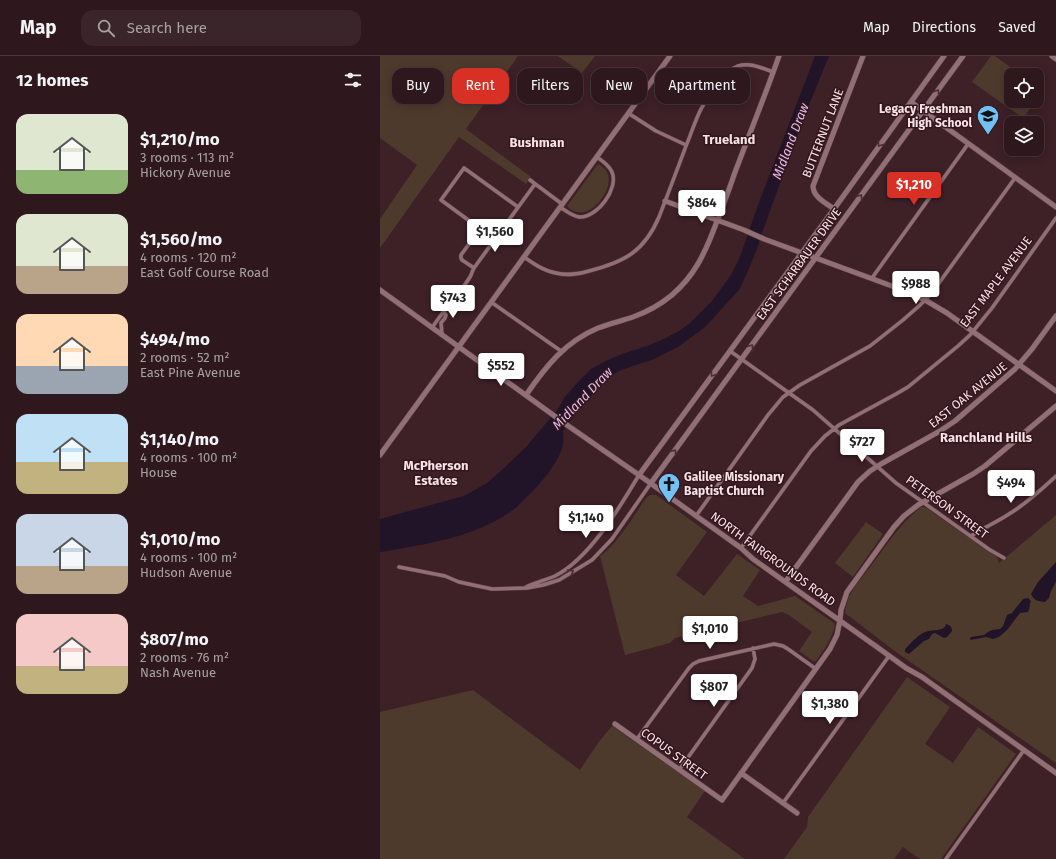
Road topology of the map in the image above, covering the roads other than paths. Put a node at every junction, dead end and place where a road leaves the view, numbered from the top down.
1 (670, 56) edge
2 (779, 56) edge
3 (863, 56) edge
4 (944, 56) edge
5 (963, 56) edge
6 (1052, 56) edge
7 (1056, 59) edge
8 (773, 72) junction
9 (911, 102) junction
10 (923, 112) junction
11 (628, 113) junction
12 (968, 144) junction
13 (686, 145) junction
14 (597, 157) junction
15 (1015, 178) junction
16 (530, 180) dead end
17 (535, 184) junction
18 (665, 201) junction
19 (561, 205) junction
20 (518, 207) junction
21 (1056, 207) edge
22 (834, 209) junction
23 (1056, 218) edge
24 (718, 221) junction
25 (802, 252) junction
26 (524, 257) junction
27 (816, 257) junction
28 (474, 268) junction
29 (872, 278) junction
30 (380, 290) edge
31 (925, 300) junction
32 (491, 302) junction
33 (444, 312) junction
34 (1056, 316) edge
35 (432, 328) junction
36 (972, 332) junction
37 (442, 335) junction
38 (458, 346) junction
39 (561, 351) junction
40 (730, 351) junction
41 (742, 359) junction
42 (1019, 365) junction
43 (1056, 392) edge
44 (789, 393) junction
45 (526, 395) junction
46 (1056, 406) edge
47 (834, 428) junction
48 (380, 455) edge
49 (878, 466) junction
50 (639, 475) junction
51 (1056, 476) edge
52 (650, 483) junction
53 (923, 502) junction
54 (696, 516) junction
55 (971, 536) junction
56 (741, 548) junction
57 (1004, 558) dead end
58 (399, 567) dead end
59 (786, 582) junction
60 (521, 588) junction
61 (840, 620) junction
62 (753, 648) junction
63 (889, 656) junction
64 (816, 669) junction
65 (615, 724) dead end
66 (637, 739) junction
67 (1024, 750) junction
68 (679, 770) junction
69 (741, 773) junction
70 (1056, 773) edge
71 (783, 803) junction
72 (797, 813) dead end
73 (946, 859) edge

1 - 11 street
2 - 8 street
3 - 22 street, BUTTERNUT LANE
4 - 9 street, EAST SCHARBAUER DRIVE
10 -> 5 street, EAST SCHARBAUER DRIVE
6 - 7 street
8 - 13 street
8 - 24 street
9 - 10 street
9 -> 22 street, EAST SCHARBAUER DRIVE
10 - 12 street
27 -> 10 street, EAST SCHARBAUER DRIVE
11 - 13 street
11 - 14 street
12 - 15 street
12 - 29 street
13 - 18 street
14 - 19 street
14 - 19 street
15 - 21 street
15 - 31 street
16 - 17 street
17 - 19 street
17 - 20 street
18 - 24 street
18 - 26 street
19 - 26 street
20 - 28 street
20 - 28 street
22 - 25 street, EAST SCHARBAUER DRIVE
23 - 36 street, EAST MAPLE AVENUE
24 - 25 street
24 - 39 street
25 - 27 street
25 - 40 street, EAST SCHARBAUER DRIVE
26 - 32 street
27 - 29 street
41 -> 27 street, EAST SCHARBAUER DRIVE
28 - 33 street
29 - 31 street
30 - 35 street, NORTH FAIRGROUNDS ROAD
31 - 36 street
31 - 44 street
32 - 38 street
32 - 39 street
33 - 35 street
33 - 37 street
34 - 42 street, EAST OAK AVENUE
35 - 37 street, NORTH FAIRGROUNDS ROAD
36 - 42 street
36 - 47 street, EAST MAPLE AVENUE
37 - 38 street, NORTH FAIRGROUNDS ROAD
38 - 45 street, NORTH FAIRGROUNDS ROAD
38 - 48 street
39 - 45 street
40 - 41 street, PETERSON STREET
40 -> 50 street, EAST SCHARBAUER DRIVE
41 - 44 street, PETERSON STREET
52 -> 41 street, EAST SCHARBAUER DRIVE
42 - 43 street
42 - 49 street, EAST OAK AVENUE
44 - 47 street, PETERSON STREET
44 - 54 street
45 - 50 street, NORTH FAIRGROUNDS ROAD
46 - 53 street
47 - 49 street, PETERSON STREET
47 - 56 street, EAST MAPLE AVENUE
49 - 53 street, PETERSON STREET
49 - 59 street, EAST OAK AVENUE
50 - 52 street, NORTH FAIRGROUNDS ROAD
50 - 60 street
51 - 55 street
52 - 54 street, NORTH FAIRGROUNDS ROAD
60 -> 52 street
53 - 55 street, PETERSON STREET
53 - 61 street
54 - 56 street, NORTH FAIRGROUNDS ROAD
55 - 57 street, PETERSON STREET
56 - 59 street, NORTH FAIRGROUNDS ROAD
58 - 60 street
59 - 61 street, NORTH FAIRGROUNDS ROAD
61 - 63 street, NORTH FAIRGROUNDS ROAD
61 - 64 street
62 - 64 street
62 - 66 street
62 - 68 street
63 - 67 street, NORTH FAIRGROUNDS ROAD
63 - 71 street
64 - 69 street
65 - 66 street, COPUS STREET
66 - 68 street, COPUS STREET
67 - 70 street, NORTH FAIRGROUNDS ROAD
67 - 73 street
68 - 69 street, COPUS STREET
69 - 71 street
71 - 72 street

